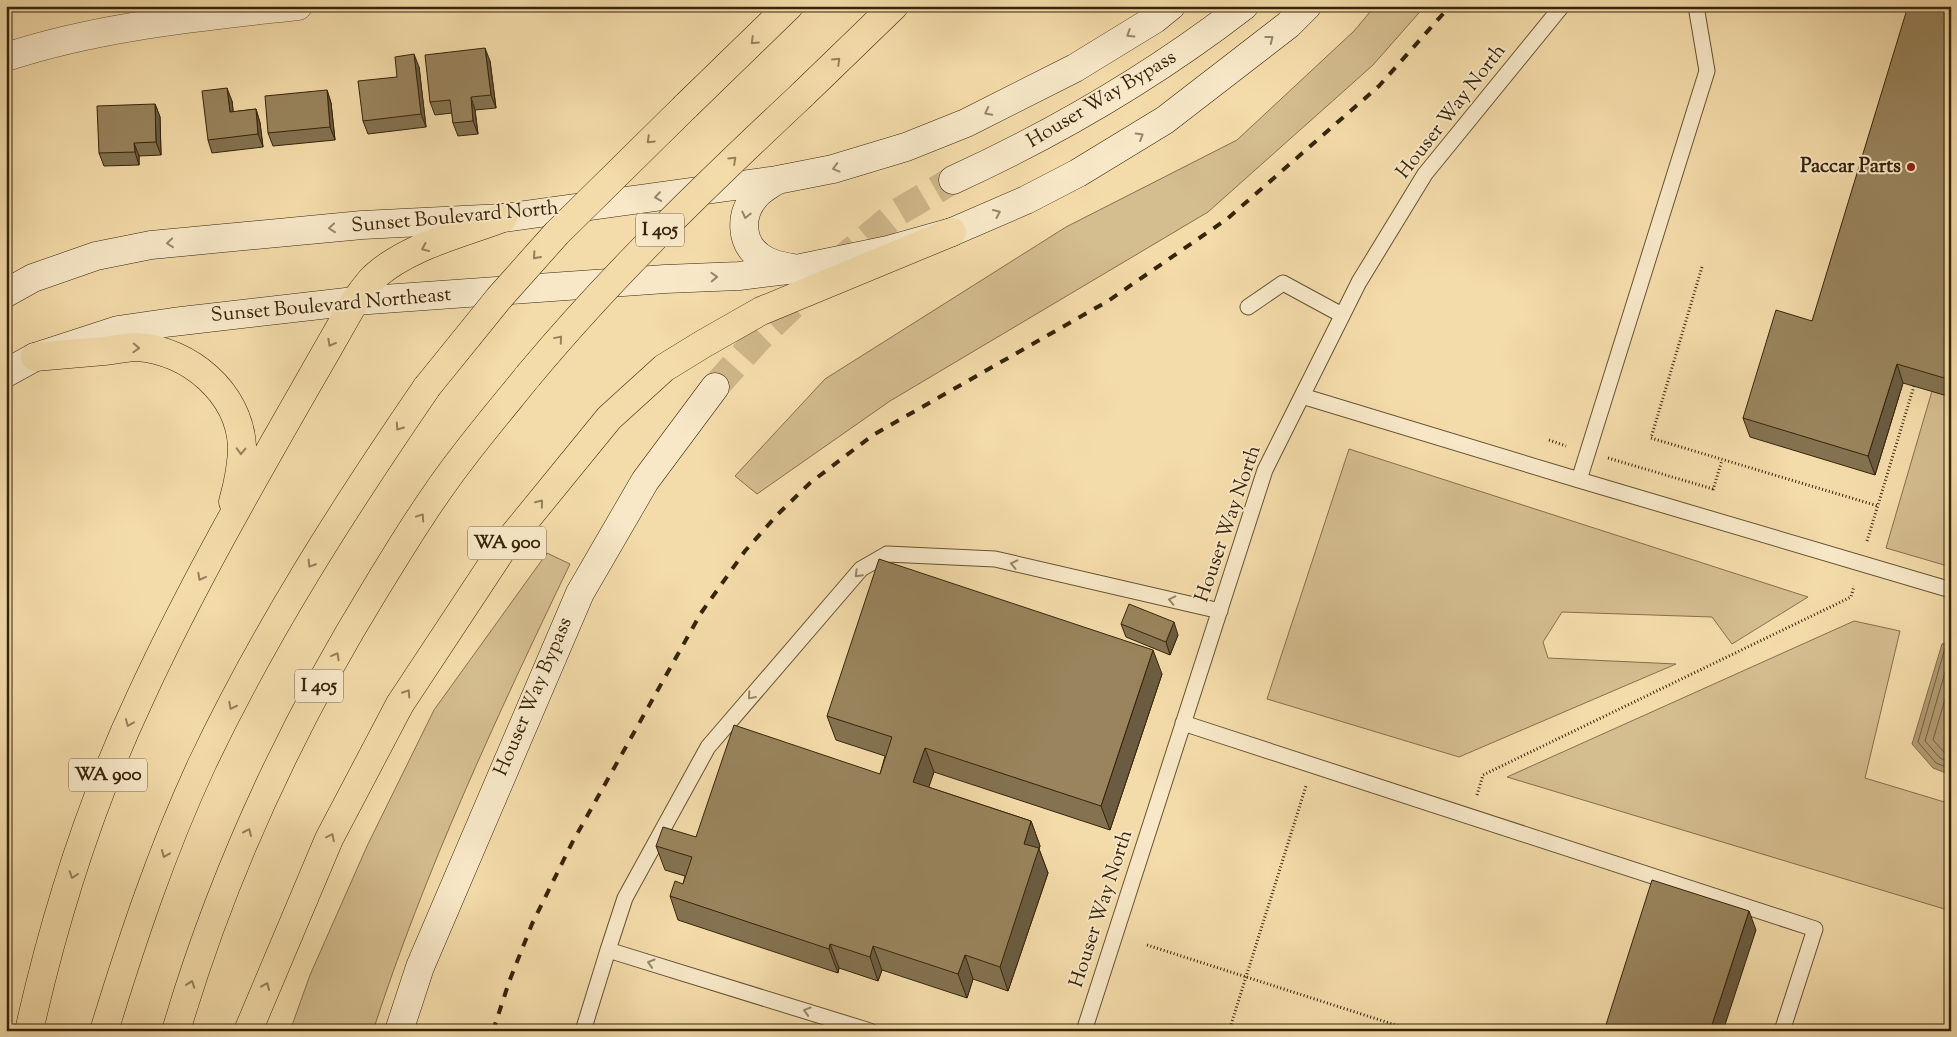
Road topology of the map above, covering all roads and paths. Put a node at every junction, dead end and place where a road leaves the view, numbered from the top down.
1 (298, 6) edge
2 (789, 6) edge
3 (894, 6) edge
4 (1170, 6) edge
5 (1244, 6) edge
6 (1306, 6) edge
7 (1562, 6) edge
8 (1696, 6) edge
9 (6, 56) edge
10 (777, 180) junction
11 (953, 180) tunnel mouth
12 (503, 218) junction
13 (952, 232) junction
14 (1702, 267) dead end
15 (796, 269) junction
16 (6, 293) edge
17 (355, 301) junction
18 (1248, 307) dead end
19 (1342, 315) junction
20 (35, 357) junction
21 (6, 373) edge
22 (1914, 386) edge
23 (715, 388) tunnel mouth
24 (1302, 396) junction
25 (1549, 440) dead end
26 (1588, 452) junction
27 (1722, 460) junction
28 (1579, 480) junction
29 (1713, 490) junction
30 (1878, 506) junction
31 (1705, 517) junction
32 (224, 534) junction
33 (1860, 564) junction
34 (1951, 590) edge
35 (1220, 611) junction
36 (1184, 723) junction
37 (1313, 765) junction
38 (1470, 817) junction
39 (1147, 946) dead end
40 (608, 950) junction
41 (1246, 977) junction
42 (29, 1031) edge
43 (104, 1031) edge
44 (176, 1031) edge
45 (248, 1031) edge
46 (399, 1031) edge
47 (583, 1031) edge
48 (870, 1031) edge
49 (1084, 1031) edge
50 (1229, 1031) edge
51 (1414, 1031) edge
52 (1782, 1031) edge

1 - 9 main road
2 -> 43 highway, bridge
44 -> 3 highway, I 405, bridge
4 -> 10 main road, Sunset Boulevard North / WA 900
5 - 11 main road, Houser Way Bypass
13 -> 6 main road, WA 900
7 - 19 lane, Houser Way North
8 - 26 lane
10 -> 12 main road, Sunset Boulevard North / WA 900
10 -> 15 main road
12 -> 16 main road, Sunset Boulevard North
12 -> 17 highway, WA 900
13 - 15 main road
45 -> 13 highway, WA 900
14 - 27 path
17 -> 15 main road, Sunset Boulevard Northeast
17 - 20 main road, Sunset Boulevard Northeast
17 -> 32 highway, WA 900
18 - 19 lane
19 - 24 lane, Houser Way North
20 - 21 main road, Sunset Boulevard Northeast
20 -> 32 highway
22 - 30 path
23 - 46 main road, Houser Way Bypass
24 - 28 lane
24 - 35 lane, Houser Way North
25 - 26 path
26 - 28 lane
26 - 29 path
27 - 29 path
27 - 30 path
28 - 31 lane
29 - 31 path
30 - 33 path
31 - 33 lane
32 -> 42 highway, WA 900
33 - 34 lane
33 - 38 path
35 - 36 lane, Houser Way North
35 -> 40 lane
36 - 37 lane
36 - 49 lane, Houser Way North
37 - 38 lane
37 - 41 path
38 - 52 lane
39 - 41 path
40 - 47 lane
48 -> 40 lane
41 - 50 path
41 - 51 path

